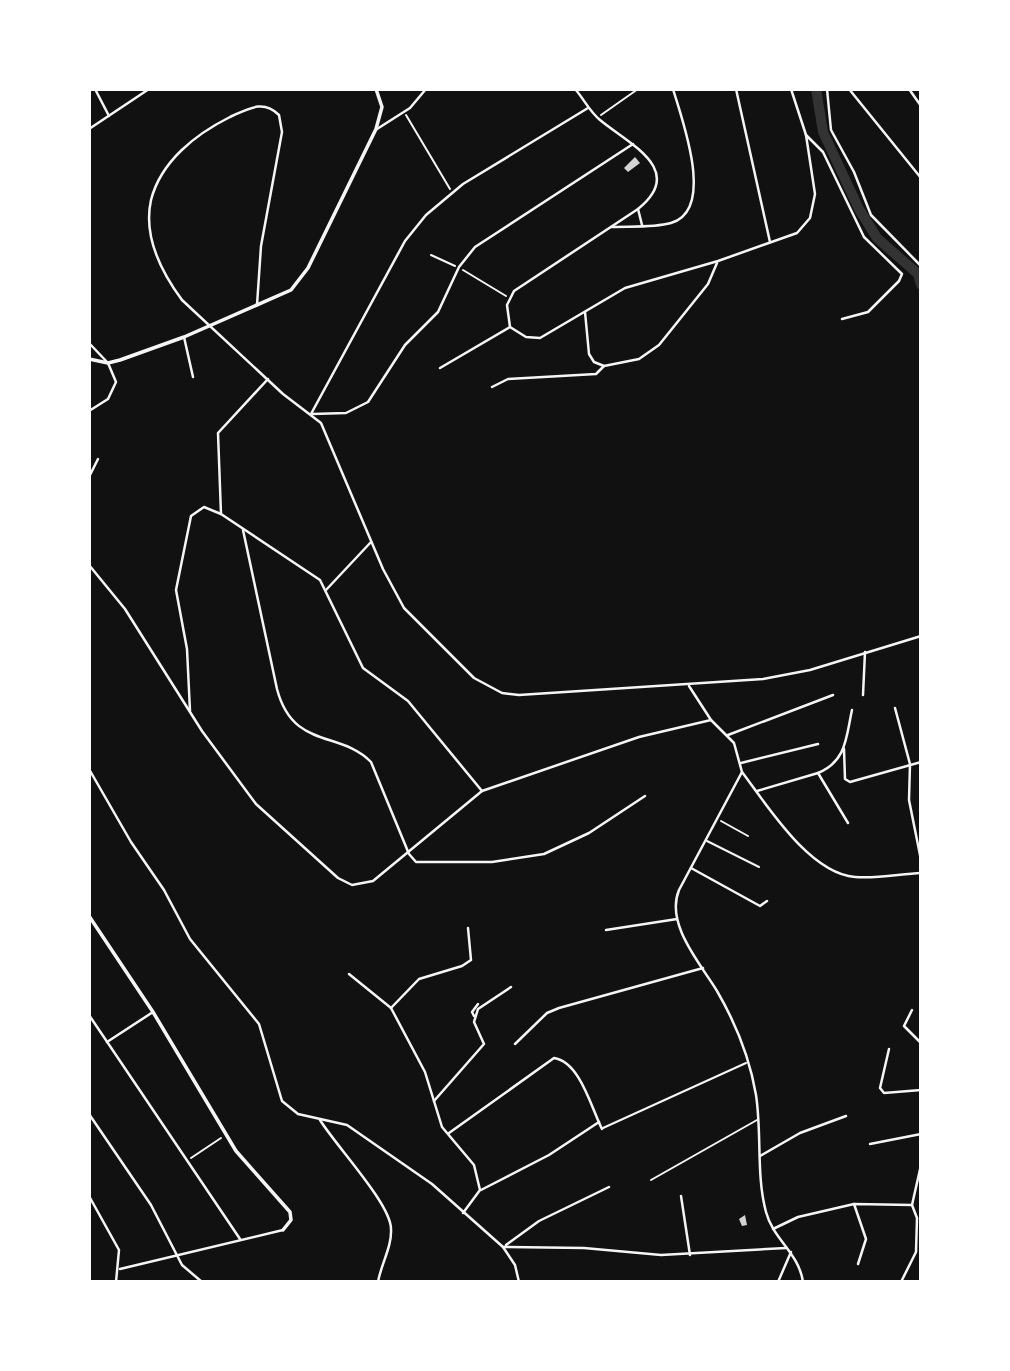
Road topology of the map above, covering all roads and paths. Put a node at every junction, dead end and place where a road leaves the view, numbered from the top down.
1 (95, 89) edge
2 (149, 89) edge
3 (376, 89) edge
4 (426, 89) edge
5 (575, 89) edge
6 (638, 89) edge
7 (673, 89) edge
8 (736, 89) edge
9 (827, 89) edge
10 (849, 89) edge
11 (909, 89) edge
12 (793, 90) edge
13 (921, 106) edge
14 (588, 108) junction
15 (404, 112) junction
16 (109, 116) junction
17 (597, 118) junction
18 (89, 129) edge
19 (376, 129) junction
20 (806, 135) junction
21 (633, 144) junction
22 (921, 177) edge
23 (452, 192) junction
24 (638, 209) junction
25 (642, 225) junction
26 (611, 227) junction
27 (770, 242) junction
28 (431, 255) dead end
29 (921, 259) edge
30 (718, 261) junction
31 (917, 263) junction
32 (921, 266) edge
33 (459, 267) junction
34 (509, 299) junction
35 (257, 306) junction
36 (585, 312) junction
37 (842, 319) dead end
38 (209, 327) junction
39 (510, 327) junction
40 (184, 337) junction
41 (89, 342) edge
42 (89, 359) edge
43 (108, 363) junction
44 (604, 366) junction
45 (440, 368) dead end
46 (193, 377) dead end
47 (268, 379) junction
48 (492, 387) dead end
49 (89, 411) edge
50 (311, 414) junction
51 (98, 459) dead end
52 (89, 477) edge
53 (221, 514) junction
54 (243, 530) junction
55 (371, 542) junction
56 (89, 565) edge
57 (326, 590) junction
58 (921, 636) edge
59 (865, 652) junction
60 (689, 686) junction
61 (833, 695) dead end
62 (863, 695) dead end
63 (895, 708) dead end
64 (852, 709) dead end
65 (190, 712) junction
66 (711, 720) junction
67 (728, 735) junction
68 (818, 744) dead end
69 (844, 749) junction
70 (921, 762) edge
71 (741, 763) junction
72 (910, 764) junction
73 (89, 769) edge
74 (742, 772) junction
75 (818, 773) junction
76 (482, 791) junction
77 (756, 791) junction
78 (645, 796) dead end
79 (717, 819) junction
80 (848, 822) dead end
81 (748, 836) dead end
82 (706, 841) junction
83 (409, 854) junction
84 (921, 860) edge
85 (759, 867) dead end
86 (690, 868) junction
87 (921, 873) edge
88 (767, 901) dead end
89 (89, 916) edge
90 (677, 919) junction
91 (468, 928) dead end
92 (606, 930) dead end
93 (703, 968) junction
94 (349, 974) dead end
95 (511, 987) dead end
96 (478, 1004) dead end
97 (391, 1008) junction
98 (912, 1010) dead end
99 (153, 1012) junction
100 (89, 1015) edge
101 (474, 1017) junction
102 (107, 1042) junction
103 (921, 1043) edge
104 (515, 1044) dead end
105 (889, 1049) dead end
106 (746, 1063) junction
107 (921, 1090) edge
108 (433, 1101) junction
109 (89, 1114) edge
110 (846, 1116) dead end
111 (320, 1120) junction
112 (757, 1120) junction
113 (599, 1122) junction
114 (602, 1129) joint
115 (449, 1133) junction
116 (226, 1134) junction
117 (921, 1134) edge
118 (870, 1144) dead end
119 (760, 1156) junction
120 (187, 1161) junction
121 (921, 1165) edge
122 (651, 1180) dead end
123 (609, 1187) dead end
124 (480, 1190) junction
125 (89, 1196) edge
126 (681, 1196) dead end
127 (854, 1204) junction
128 (912, 1205) junction
129 (464, 1213) junction
130 (773, 1229) junction
131 (282, 1230) joint
132 (240, 1239) junction
133 (503, 1247) junction
134 (787, 1248) junction
135 (791, 1252) junction
136 (690, 1255) junction
137 (176, 1256) junction
138 (858, 1264) dead end
139 (120, 1269) junction
140 (116, 1282) edge
141 (202, 1282) edge
142 (378, 1282) edge
143 (519, 1282) edge
144 (778, 1282) edge
145 (803, 1282) edge
146 (901, 1282) edge

1 - 16 street
2 - 16 street
3 - 19 street
4 - 15 street
5 - 14 street
6 - 17 path
7 - 25 street
8 - 27 street
9 - 31 street
10 - 22 street
11 - 13 street
12 - 20 street
14 - 17 street
14 - 23 street
15 - 19 street
15 - 23 path
16 - 18 street
17 - 21 street
19 - 35 street
20 - 27 street
20 - 37 street
21 - 24 street
21 - 33 street
23 - 50 street
24 - 25 street
24 - 26 street
25 - 26 street
26 - 34 street
27 - 30 street
28 - 33 path
29 - 31 street
30 - 36 street
30 - 44 street
31 - 32 street
33 - 34 path
33 - 50 street
34 - 39 street
35 - 38 street
35 - 38 street
36 - 39 street
36 - 44 street
38 - 40 street
38 - 47 street
39 - 45 street
40 - 43 street
40 - 46 street
41 - 43 street
42 - 43 street
43 - 49 street
44 - 48 street
47 - 50 street
47 - 53 street
50 - 55 street
51 - 52 street
53 - 54 street
53 - 65 street
54 - 57 street
54 - 83 street
55 - 57 street
55 - 60 street
56 - 65 street
57 - 76 street
58 - 59 street
59 - 60 street
59 - 62 street
60 - 66 street
61 - 67 street
63 - 72 street
64 - 69 street
65 - 83 street
66 - 67 street
66 - 76 street
67 - 71 street
68 - 71 street
69 - 72 street
69 - 75 street
70 - 72 street
71 - 74 street
72 - 84 street
73 - 111 street
74 - 77 street
74 - 79 street
75 - 77 street
75 - 80 street
76 - 83 street
77 - 87 street
78 - 83 street
79 - 81 path
79 - 82 street
82 - 85 lane
82 - 86 street
86 - 88 street
86 - 90 street
89 - 99 street
90 - 92 street
90 - 93 street
91 - 97 street
93 - 104 street
93 - 106 street
94 - 97 street
95 - 101 street
96 - 101 street
97 - 108 street
98 - 103 street
99 - 102 street
99 - 116 street
100 - 102 street
101 - 108 street
102 - 120 street
105 - 107 street
106 - 112 street
106 - 114 lane
108 - 115 street
109 - 137 street
110 - 119 street
111 - 129 street
111 - 142 street
112 - 119 street
112 - 122 lane
113 - 114 street
113 - 115 street
113 - 124 street
115 - 124 street
116 - 120 path
116 - 131 street
117 - 118 street
119 - 130 street
120 - 132 street
121 - 128 street
123 - 133 street
124 - 129 street
125 - 139 street
126 - 136 street
127 - 128 street
127 - 130 street
127 - 138 street
128 - 146 street
129 - 133 street
130 - 134 street
131 - 132 street
132 - 137 street
133 - 136 street
133 - 143 street
134 - 135 street
134 - 136 street
135 - 144 street
135 - 145 street
137 - 139 street
137 - 141 street
139 - 140 street

